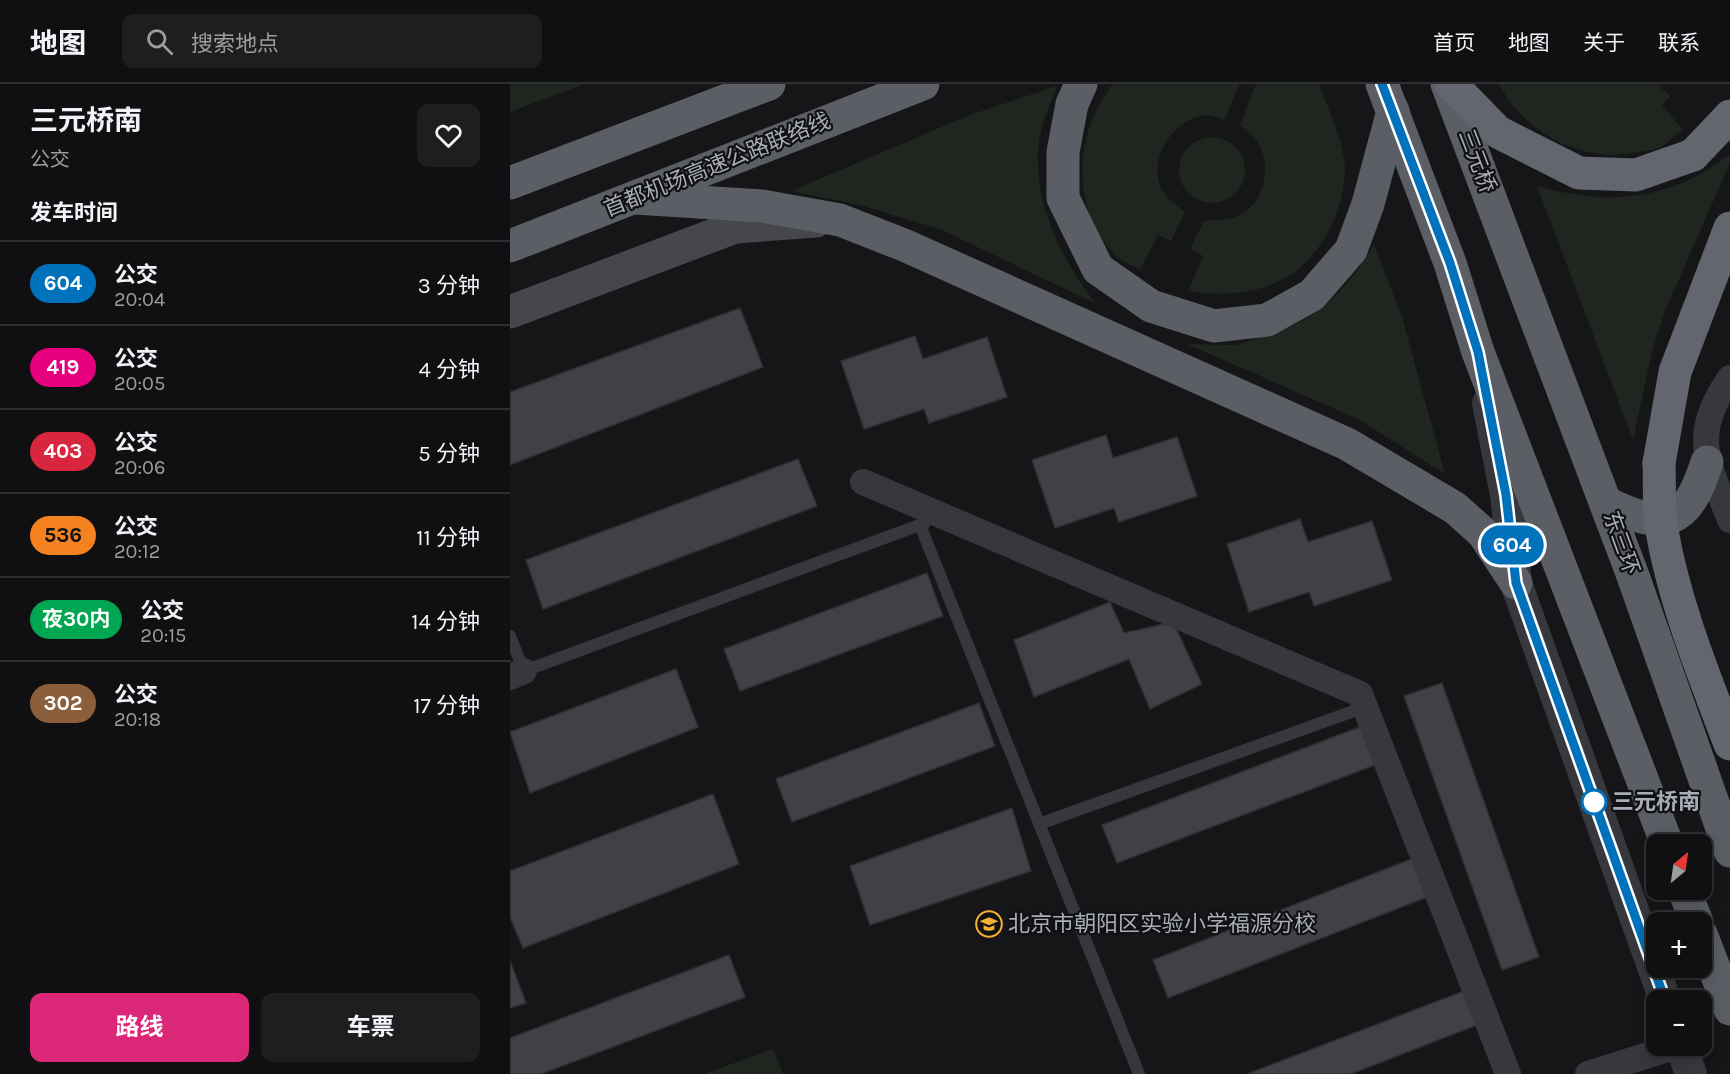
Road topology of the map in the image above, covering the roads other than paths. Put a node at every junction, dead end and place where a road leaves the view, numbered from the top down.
1 (769, 84) edge
2 (922, 84) edge
3 (1081, 84) edge
4 (1449, 84) edge
5 (1388, 98) edge
6 (1730, 116) edge
7 (510, 183) edge
8 (635, 198) junction
9 (840, 220) junction
10 (1730, 228) edge
11 (1506, 237) joint
12 (510, 246) edge
13 (510, 312) edge
14 (1478, 352) junction
15 (1730, 378) edge
16 (1707, 462) junction
17 (863, 482) dead end
18 (1605, 502) junction
19 (1730, 520) edge
20 (932, 521) junction
21 (1633, 576) junction
22 (1516, 583) junction
23 (510, 636) edge
24 (517, 674) edge
25 (1730, 702) edge
26 (1365, 707) junction
27 (1730, 744) edge
28 (1039, 824) junction
29 (1663, 834) edge
30 (1730, 851) edge
31 (1712, 962) edge
32 (1661, 990) edge
33 (1730, 1009) edge
34 (1646, 1056) edge
35 (1683, 1056) edge
36 (1139, 1074) edge
37 (1508, 1074) edge
38 (1588, 1074) edge
39 (1691, 1074) edge

1 - 7 highway
2 - 8 highway, 首都机场高速公路联络线
3 - 5 highway
4 - 6 highway, bridge
4 - 11 highway, 三元桥
5 - 14 highway
8 - 9 highway
8 - 12 highway, 首都机场高速公路联络线
9 - 13 main road
9 - 22 highway
10 - 27 highway, bridge
11 - 18 highway, 东三环
14 - 22 street
14 - 29 highway
15 - 16 street
16 - 18 highway
16 - 19 street
17 - 20 street
18 - 21 highway, 东三环
20 - 24 lane
20 - 26 street
20 - 28 lane
21 - 25 street
21 - 30 highway, 东三环
22 - 32 street
23 - 24 lane
26 - 28 lane
26 - 37 street
28 - 36 lane
31 - 33 highway
34 - 38 street
35 - 39 street

